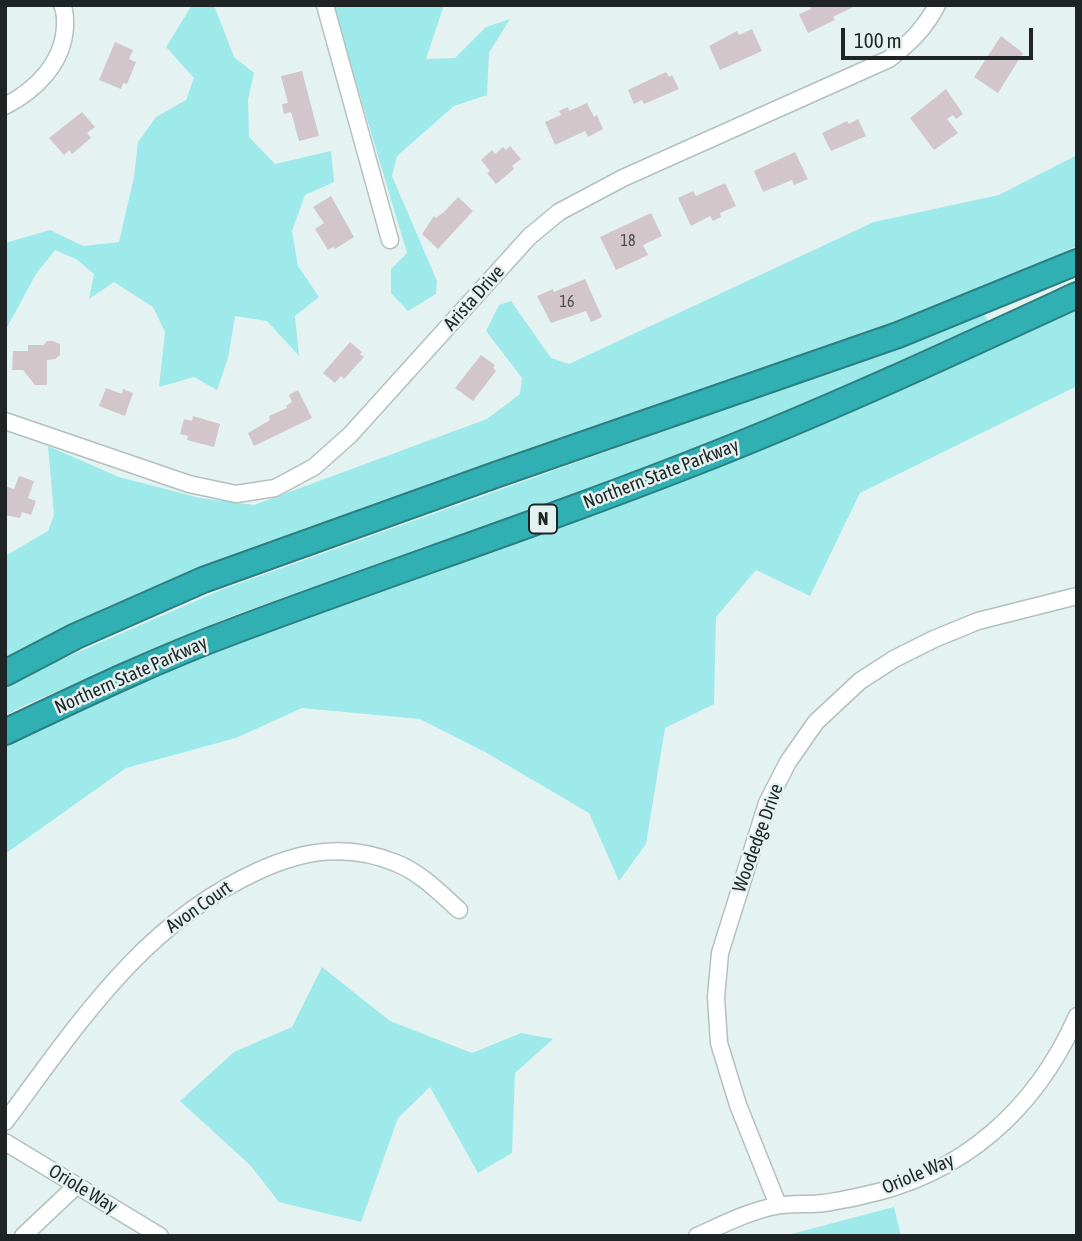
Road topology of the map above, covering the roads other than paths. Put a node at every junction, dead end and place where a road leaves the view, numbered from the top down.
1 (62, 5) edge
2 (325, 5) edge
3 (937, 5) edge
4 (5, 106) edge
5 (390, 240) dead end
6 (1077, 262) edge
7 (1077, 295) edge
8 (5, 421) edge
9 (1077, 596) edge
10 (5, 673) edge
11 (5, 732) edge
12 (459, 910) dead end
13 (1077, 1016) edge
14 (5, 1122) edge
15 (5, 1142) edge
16 (76, 1186) junction
17 (778, 1205) junction
18 (23, 1236) edge
19 (160, 1236) edge
20 (696, 1236) edge

1 - 4 street
2 - 5 street
3 - 8 street, Arista Drive
6 - 10 highway
7 - 11 highway, Northern State Parkway / N
9 - 17 street, Woodedge Drive
12 - 14 street, Avon Court
13 - 17 street, Oriole Way
15 - 16 street, Oriole Way
16 - 18 street
16 - 19 street, Oriole Way
17 - 20 street, Oriole Way

